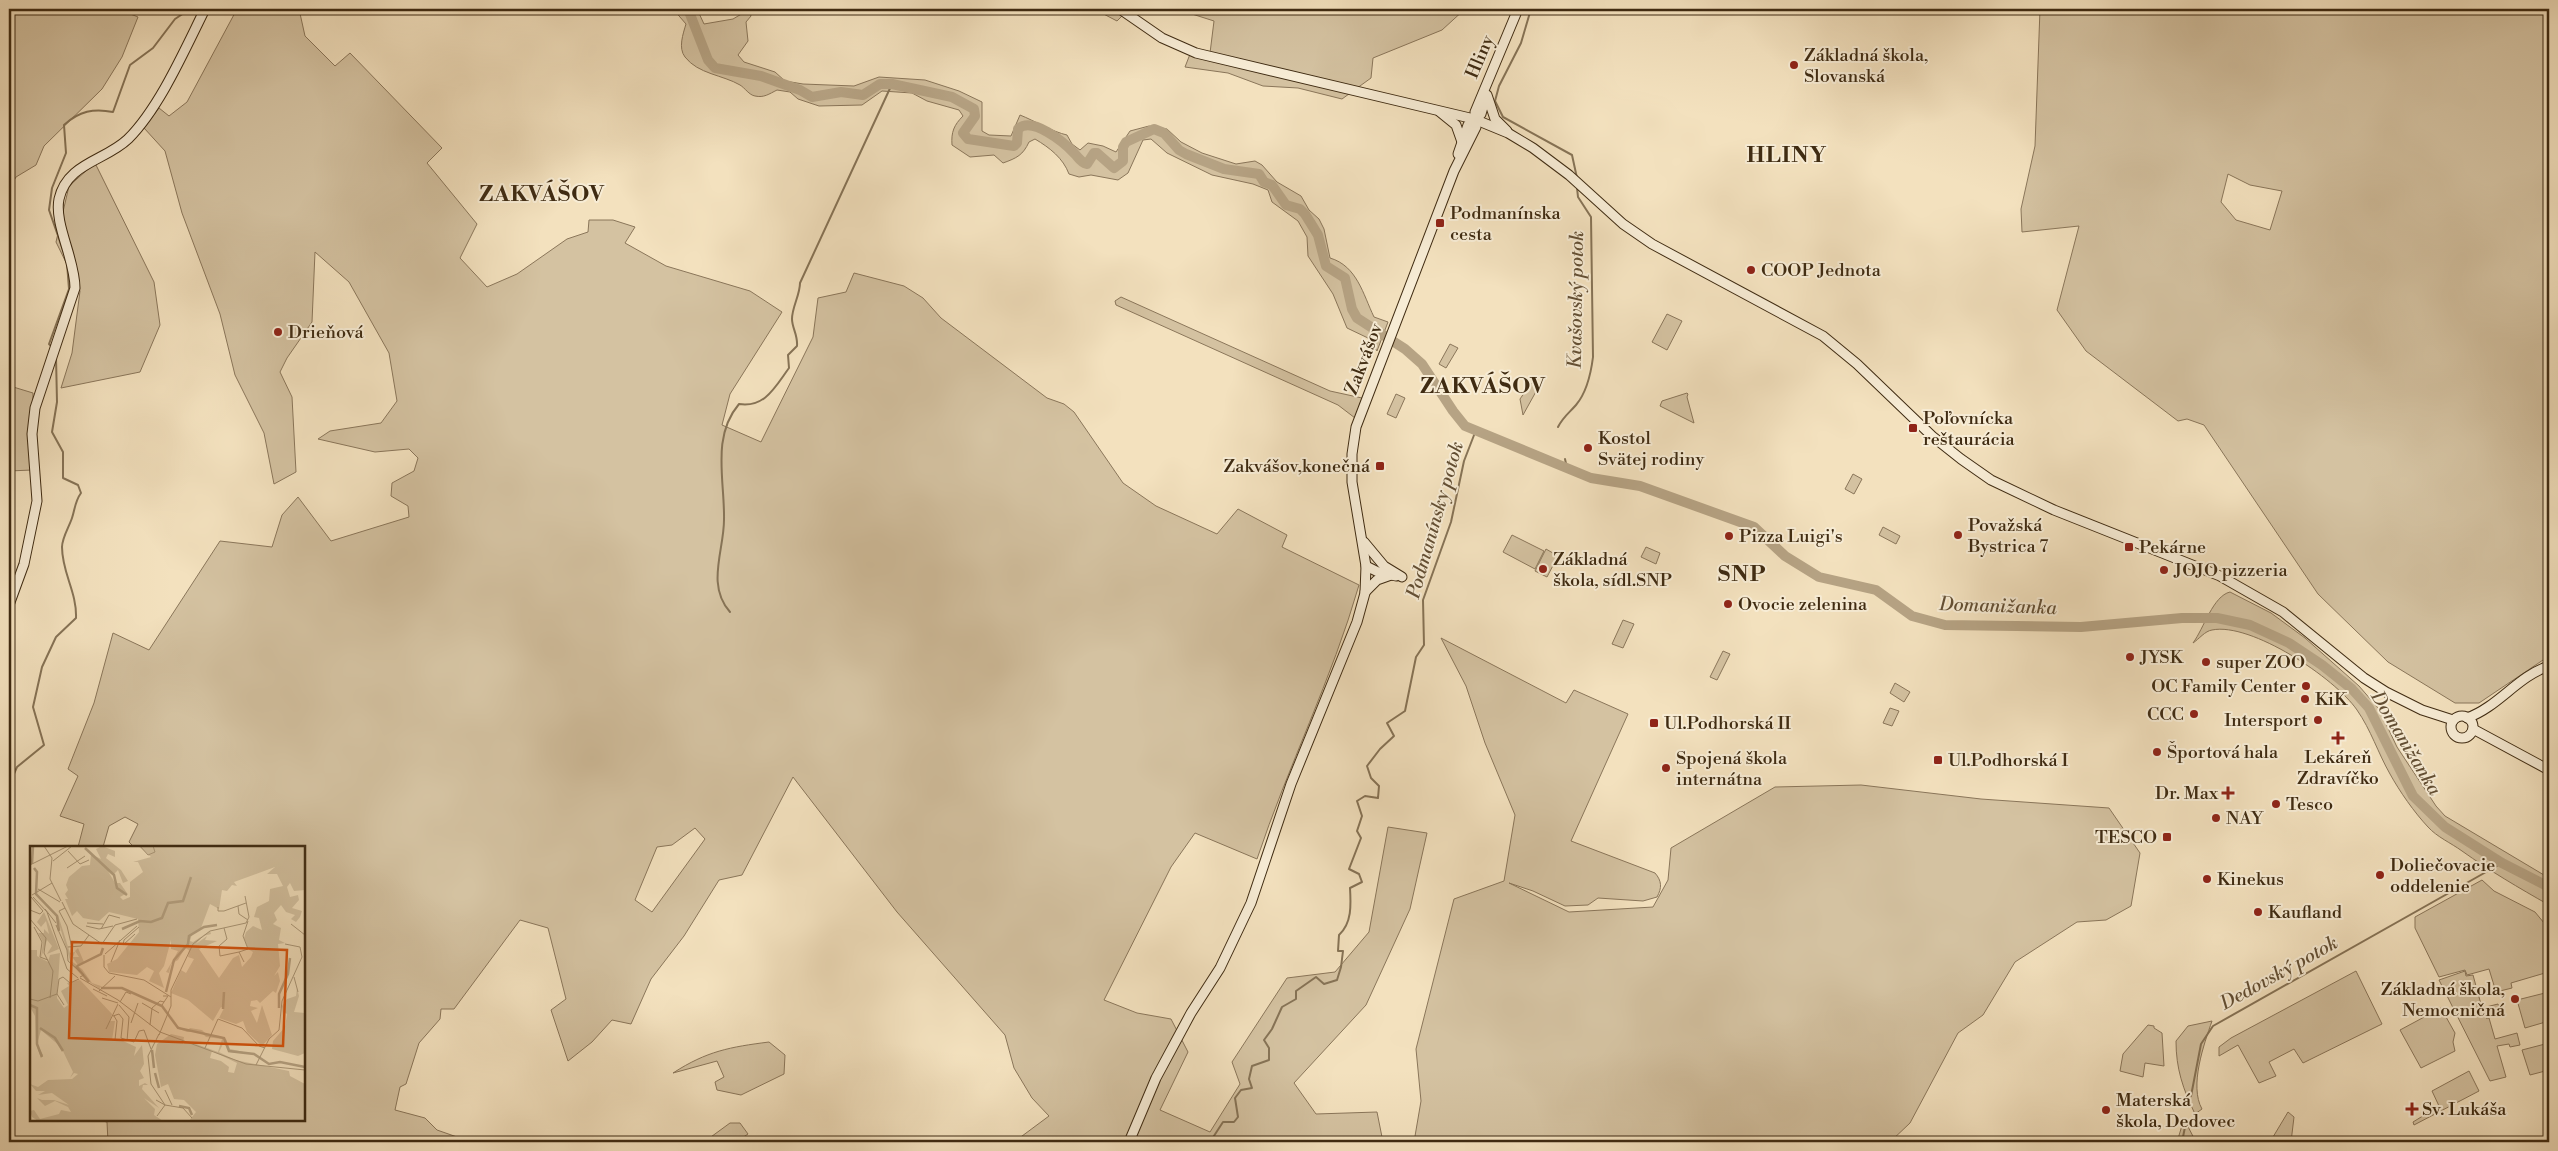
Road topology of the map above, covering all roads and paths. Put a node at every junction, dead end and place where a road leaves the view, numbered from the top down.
1 (205, 9) edge
2 (1120, 9) edge
3 (1518, 9) edge
4 (1490, 78) junction
5 (1487, 92) junction
6 (1436, 109) junction
7 (1474, 119) junction
8 (1508, 133) junction
9 (1462, 142) junction
10 (1454, 171) junction
11 (1362, 540) junction
12 (1366, 566) junction
13 (1384, 566) junction
14 (1391, 575) junction
15 (1364, 593) junction
16 (9, 605) edge
17 (2549, 666) edge
18 (2452, 724) junction
19 (2470, 727) junction
20 (2549, 770) edge
21 (1129, 1142) edge

1 - 16 street
2 - 6 street
3 - 4 street, Hliny
4 - 5 street
4 - 7 street, Hliny
5 - 7 street
5 - 8 street
6 - 7 street
6 - 9 street
7 - 8 street
7 - 9 street
7 - 10 street
8 - 18 street
9 - 10 street
10 - 11 street, Zakvášov
11 - 12 street, Zakvášov
11 - 13 street
12 - 13 street
12 - 14 street
12 - 15 street, Zakvášov
13 - 14 street
14 - 15 street
15 - 21 street, Zakvášov
17 - 19 street
18 - 19 street
18 - 19 street
19 - 20 street

